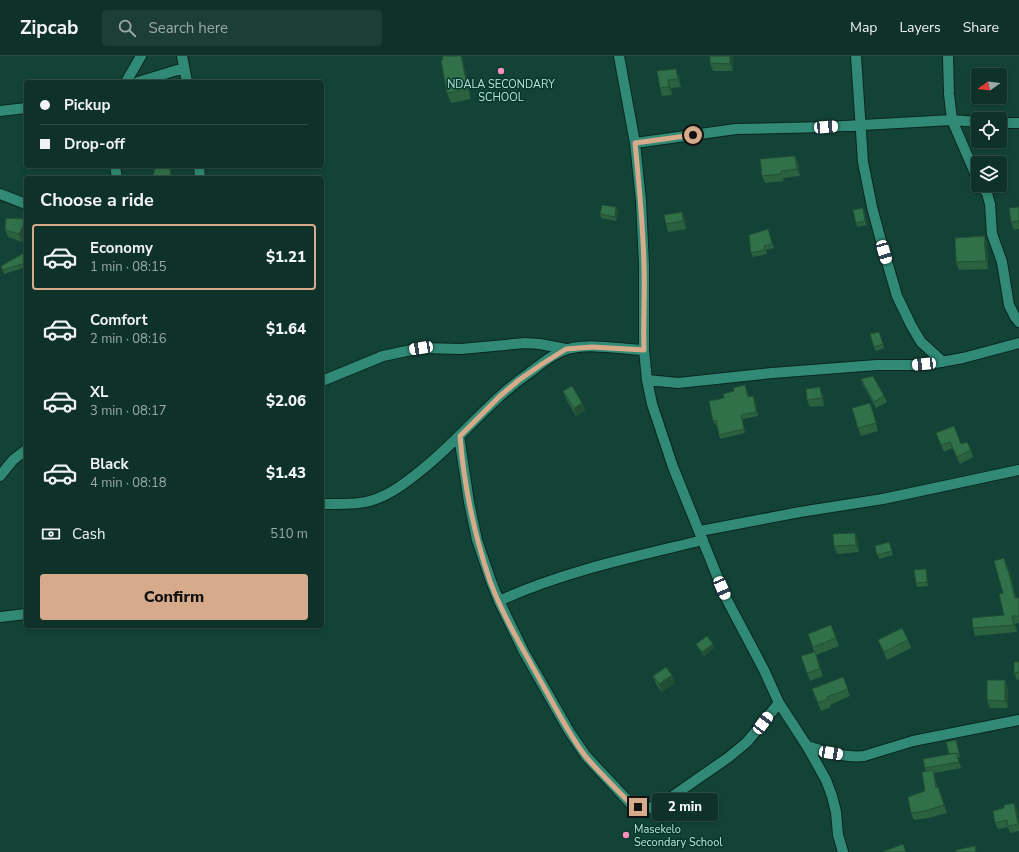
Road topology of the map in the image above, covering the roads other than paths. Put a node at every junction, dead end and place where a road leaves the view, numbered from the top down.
1 (141, 56) edge
2 (182, 56) edge
3 (619, 56) edge
4 (856, 56) edge
5 (948, 56) edge
6 (184, 68) junction
7 (127, 80) edge
8 (145, 80) edge
9 (187, 80) edge
10 (24, 108) edge
11 (0, 111) edge
12 (952, 120) junction
13 (971, 121) edge
14 (1007, 123) edge
15 (1019, 123) edge
16 (861, 125) junction
17 (635, 143) junction
18 (971, 164) edge
19 (986, 192) edge
20 (0, 194) edge
21 (24, 203) edge
22 (1019, 322) edge
23 (1019, 343) edge
24 (566, 349) junction
25 (644, 350) junction
26 (943, 362) junction
27 (324, 380) edge
28 (647, 380) junction
29 (460, 436) junction
30 (24, 452) edge
31 (1019, 470) edge
32 (0, 476) edge
33 (324, 504) edge
34 (701, 536) junction
35 (499, 601) junction
36 (24, 614) edge
37 (0, 617) edge
38 (779, 703) junction
39 (1019, 720) edge
40 (807, 746) junction
41 (843, 852) edge

1 - 7 street
2 - 6 street
3 - 17 street
4 - 16 street
5 - 12 street
6 - 8 street
6 - 9 street
10 - 11 street
12 - 13 street
12 - 16 street
12 - 18 street
14 - 15 street
16 - 17 street
16 - 26 street
17 - 25 street
19 - 22 street
20 - 21 street
23 - 26 street
24 - 25 street
24 - 27 street
24 - 29 street
25 - 28 street
26 - 28 street
28 - 34 street
29 - 33 street
29 - 35 street
30 - 32 street
31 - 34 street
34 - 35 street
34 - 38 street
35 - 38 street
36 - 37 street
38 - 40 street
39 - 40 street
40 - 41 street

